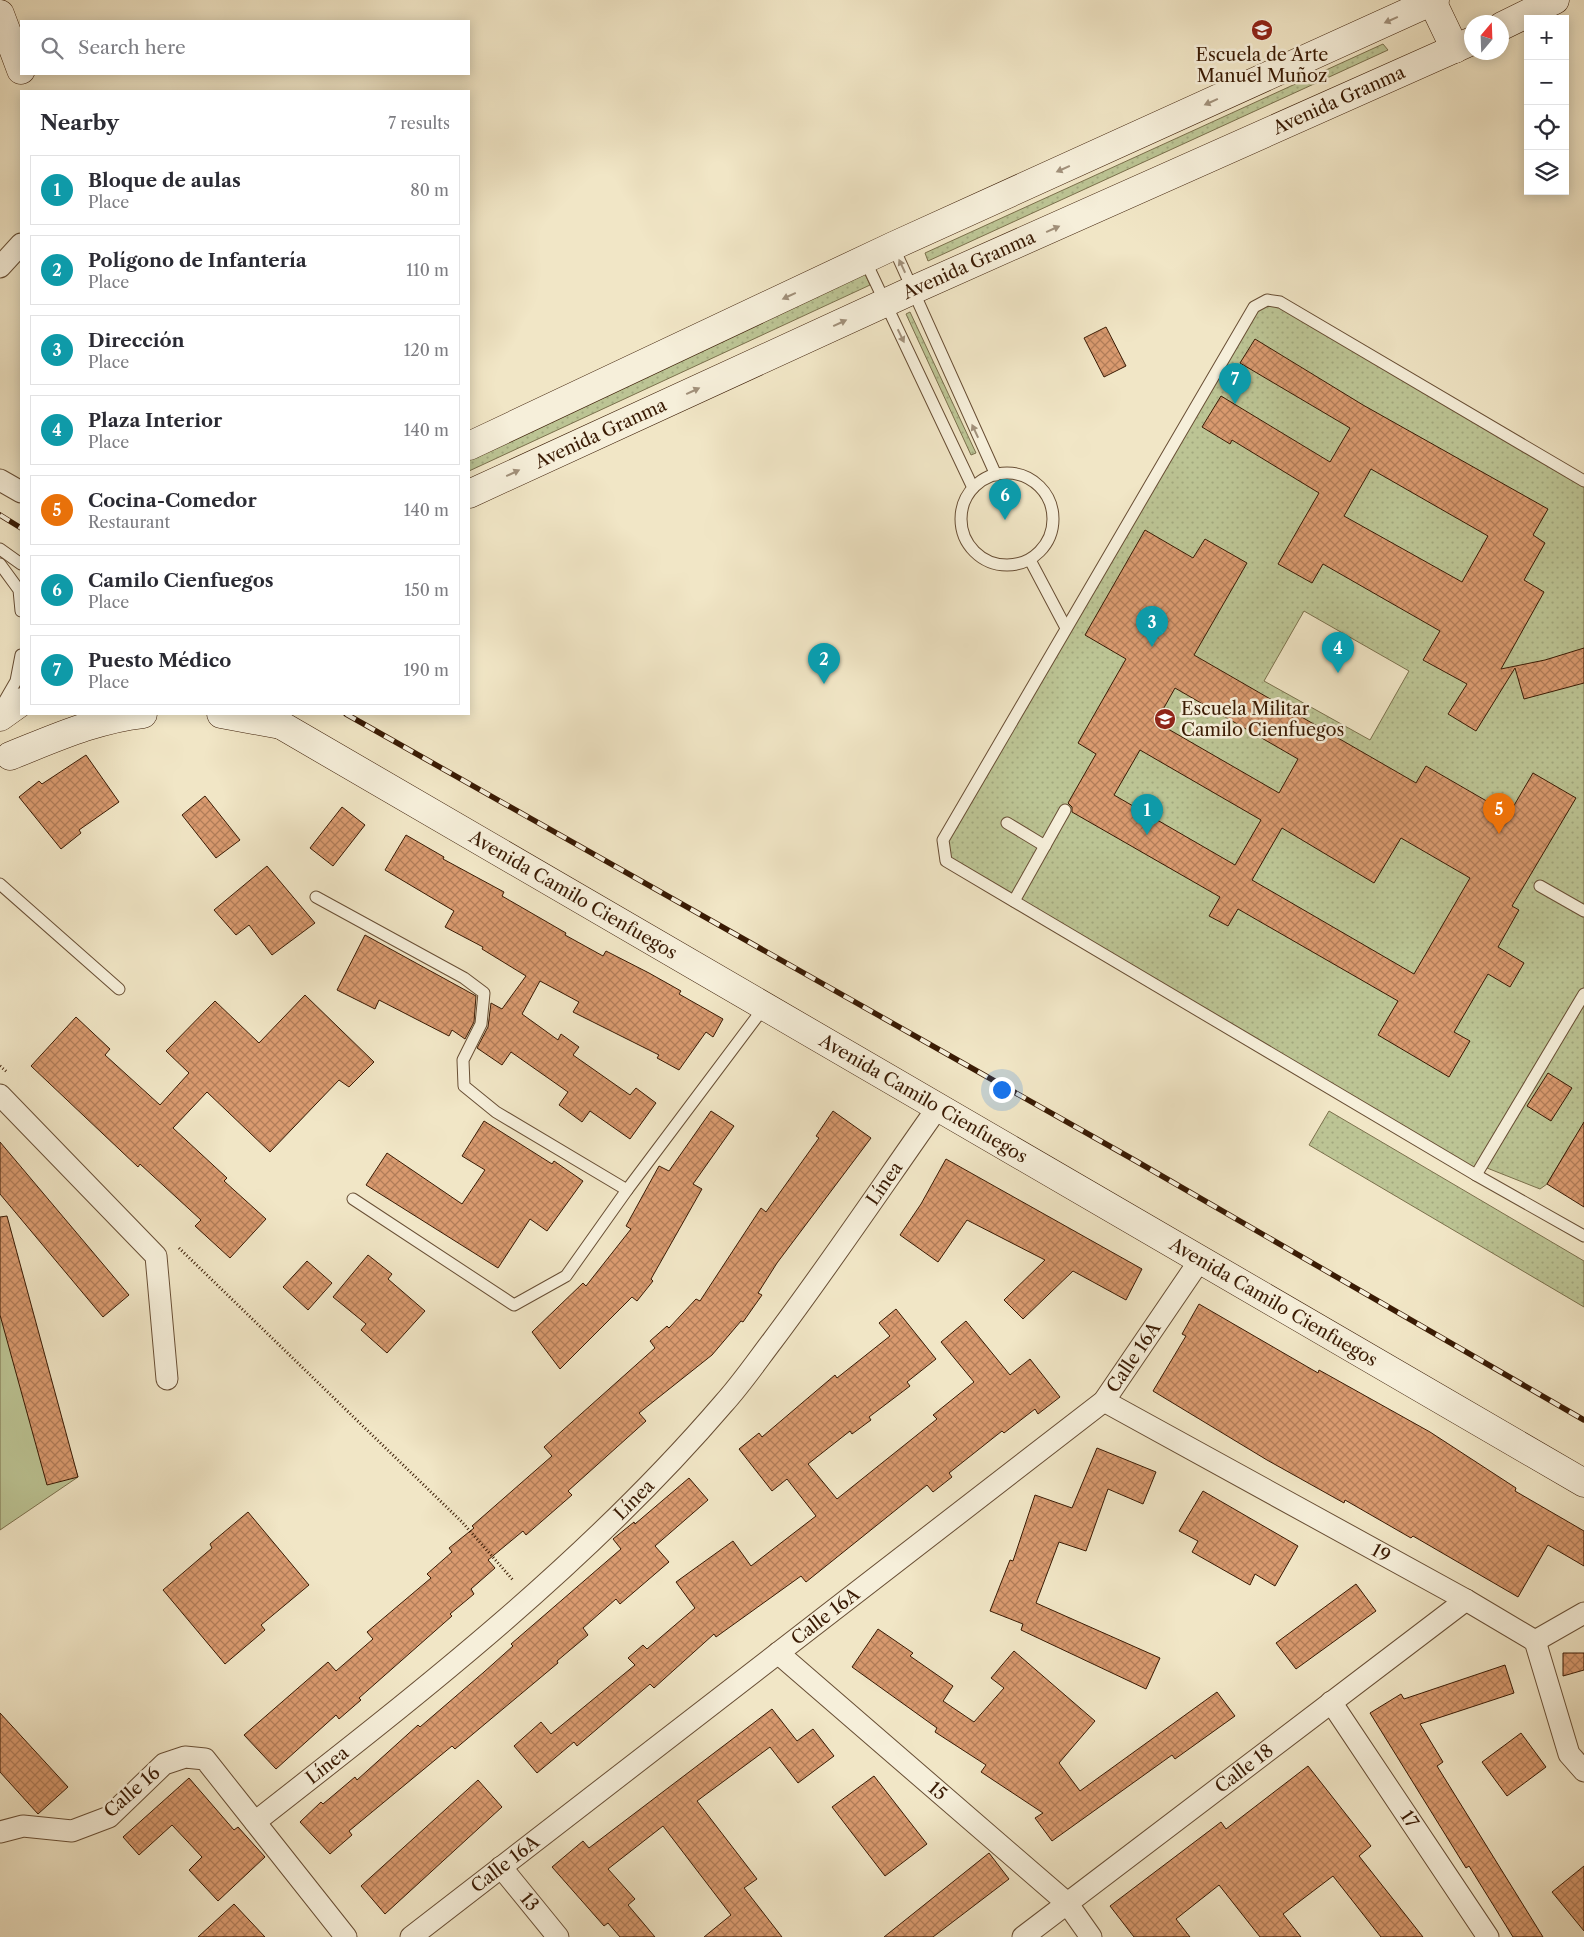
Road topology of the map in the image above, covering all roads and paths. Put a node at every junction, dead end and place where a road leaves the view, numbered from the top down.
1 (1555, 0) edge
2 (1434, 1) edge
3 (0, 14) edge
4 (1509, 23) edge
5 (1463, 45) edge
6 (20, 67) edge
7 (23, 75) edge
8 (29, 90) edge
9 (20, 245) edge
10 (893, 246) junction
11 (864, 260) junction
12 (0, 267) edge
13 (913, 290) junction
14 (885, 302) junction
15 (470, 446) edge
16 (996, 475) junction
17 (0, 480) edge
18 (1584, 481) edge
19 (973, 488) junction
20 (20, 491) edge
21 (470, 494) edge
22 (0, 550) edge
23 (1030, 560) junction
24 (20, 563) edge
25 (0, 564) edge
26 (20, 601) edge
27 (1066, 628) junction
28 (20, 660) edge
29 (20, 703) edge
30 (0, 708) edge
31 (66, 715) edge
32 (134, 715) edge
33 (231, 715) edge
34 (0, 717) edge
35 (272, 719) edge
36 (5, 760) edge
37 (1065, 810) dead end
38 (1007, 823) dead end
39 (1045, 846) junction
40 (0, 884) edge
41 (1540, 886) dead end
42 (316, 897) dead end
43 (1014, 901) junction
44 (1584, 911) edge
45 (119, 989) dead end
46 (1584, 994) edge
47 (765, 1006) junction
48 (0, 1066) edge
49 (7, 1087) edge
50 (938, 1107) junction
51 (1476, 1175) junction
52 (627, 1190) junction
53 (353, 1199) dead end
54 (1584, 1236) edge
55 (178, 1247) dead end
56 (1200, 1260) junction
57 (167, 1379) dead end
58 (1104, 1401) junction
59 (1584, 1483) edge
60 (530, 1599) junction
61 (1466, 1600) junction
62 (1584, 1614) edge
63 (1535, 1641) junction
64 (778, 1653) junction
65 (1331, 1702) junction
66 (1584, 1771) edge
67 (255, 1822) junction
68 (0, 1832) edge
69 (501, 1867) junction
70 (1067, 1903) junction
71 (346, 1937) edge
72 (410, 1937) edge
73 (558, 1937) edge
74 (1023, 1937) edge
75 (1091, 1937) edge
76 (1488, 1937) edge

1 - 4 main road
2 - 5 main road
2 -> 10 main road
3 - 6 main road
13 -> 5 main road, Avenida Granma
7 - 8 main road
9 - 12 street
10 - 11 main road
13 -> 10 lane
11 - 14 lane
11 -> 15 main road
13 - 14 main road, Avenida Granma
16 -> 13 lane
14 -> 19 lane
21 -> 14 main road, Avenida Granma
16 - 19 lane
16 - 23 lane
17 - 20 street
18 - 27 lane
19 - 23 lane
22 - 24 lane
23 - 27 lane
25 - 26 lane
27 - 43 lane
28 - 30 lane
29 - 34 main road
31 - 36 main road
32 - 36 main road
33 - 35 main road, Avenida Camilo Cienfuegos
35 - 47 main road, Avenida Camilo Cienfuegos
37 - 39 lane
38 - 39 lane
39 - 43 lane
40 - 45 lane
41 - 44 lane
42 - 52 lane
43 - 51 lane
46 - 51 lane
47 - 50 main road, Avenida Camilo Cienfuegos
47 - 52 lane
48 - 49 path
49 - 57 street
50 - 56 main road, Avenida Camilo Cienfuegos
50 - 60 street, Línea
51 - 54 lane
52 - 53 lane
55 - 60 path
56 - 58 street, Calle 16A
56 - 59 main road, Avenida Camilo Cienfuegos
58 - 61 street, 19
58 - 64 street, Calle 16A
60 - 67 street, Línea
61 - 63 street, 19
61 - 65 street, Calle 18
62 - 63 street
63 - 66 street
64 - 69 street, Calle 16A
64 - 70 street, 15
65 - 70 street, Calle 18
65 - 76 street, 17
67 - 68 street, Calle 16
67 - 71 street
69 - 72 street, Calle 16A
69 - 73 street, 13
70 - 74 street, Calle 18
70 - 75 street, 15

